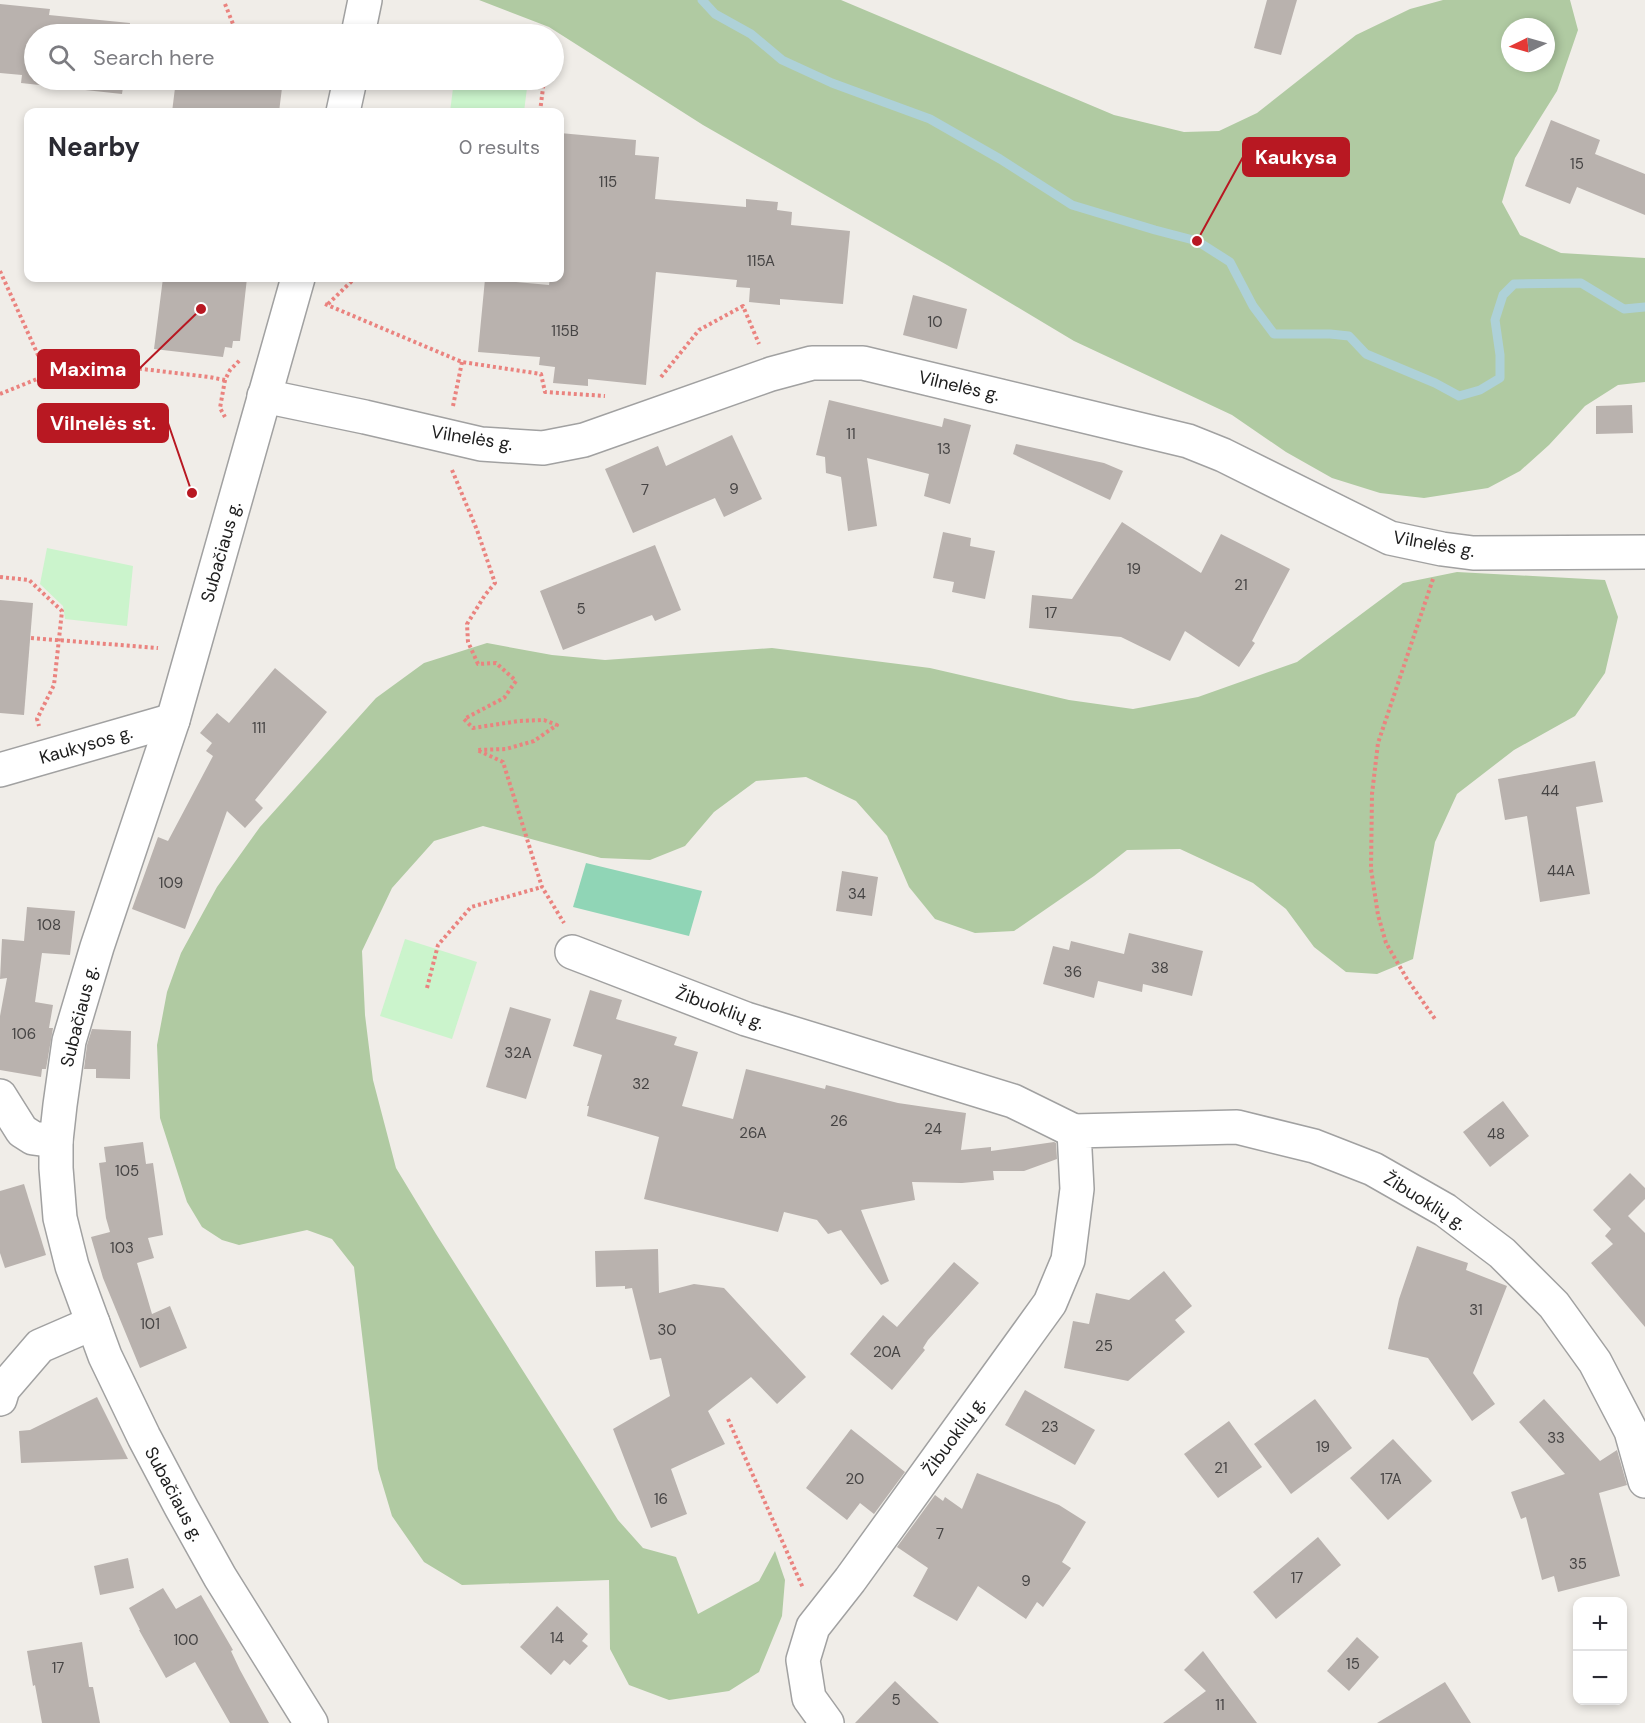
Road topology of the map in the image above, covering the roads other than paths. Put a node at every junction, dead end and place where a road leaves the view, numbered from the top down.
1 (365, 0) edge
2 (360, 24) edge
3 (348, 90) edge
4 (344, 108) edge
5 (297, 282) edge
6 (264, 396) junction
7 (1645, 552) edge
8 (173, 720) junction
9 (0, 770) edge
10 (572, 952) road end
11 (0, 1096) edge
12 (1074, 1131) junction
13 (56, 1141) junction
14 (93, 1323) junction
15 (0, 1399) edge
16 (1645, 1481) edge
17 (311, 1723) edge
18 (827, 1723) edge

1 - 2 street
3 - 4 street
5 - 6 street, Subačiaus g.
6 - 7 street, Vilnelės g.
6 - 8 street, Subačiaus g.
8 - 9 street, Kaukysos g.
8 - 13 street, Subačiaus g.
10 - 12 street, Žibuoklių g.
11 - 13 street
12 - 16 street, Žibuoklių g.
12 - 18 street, Žibuoklių g.
13 - 14 street, Subačiaus g.
14 - 15 street
14 - 17 street, Subačiaus g.

